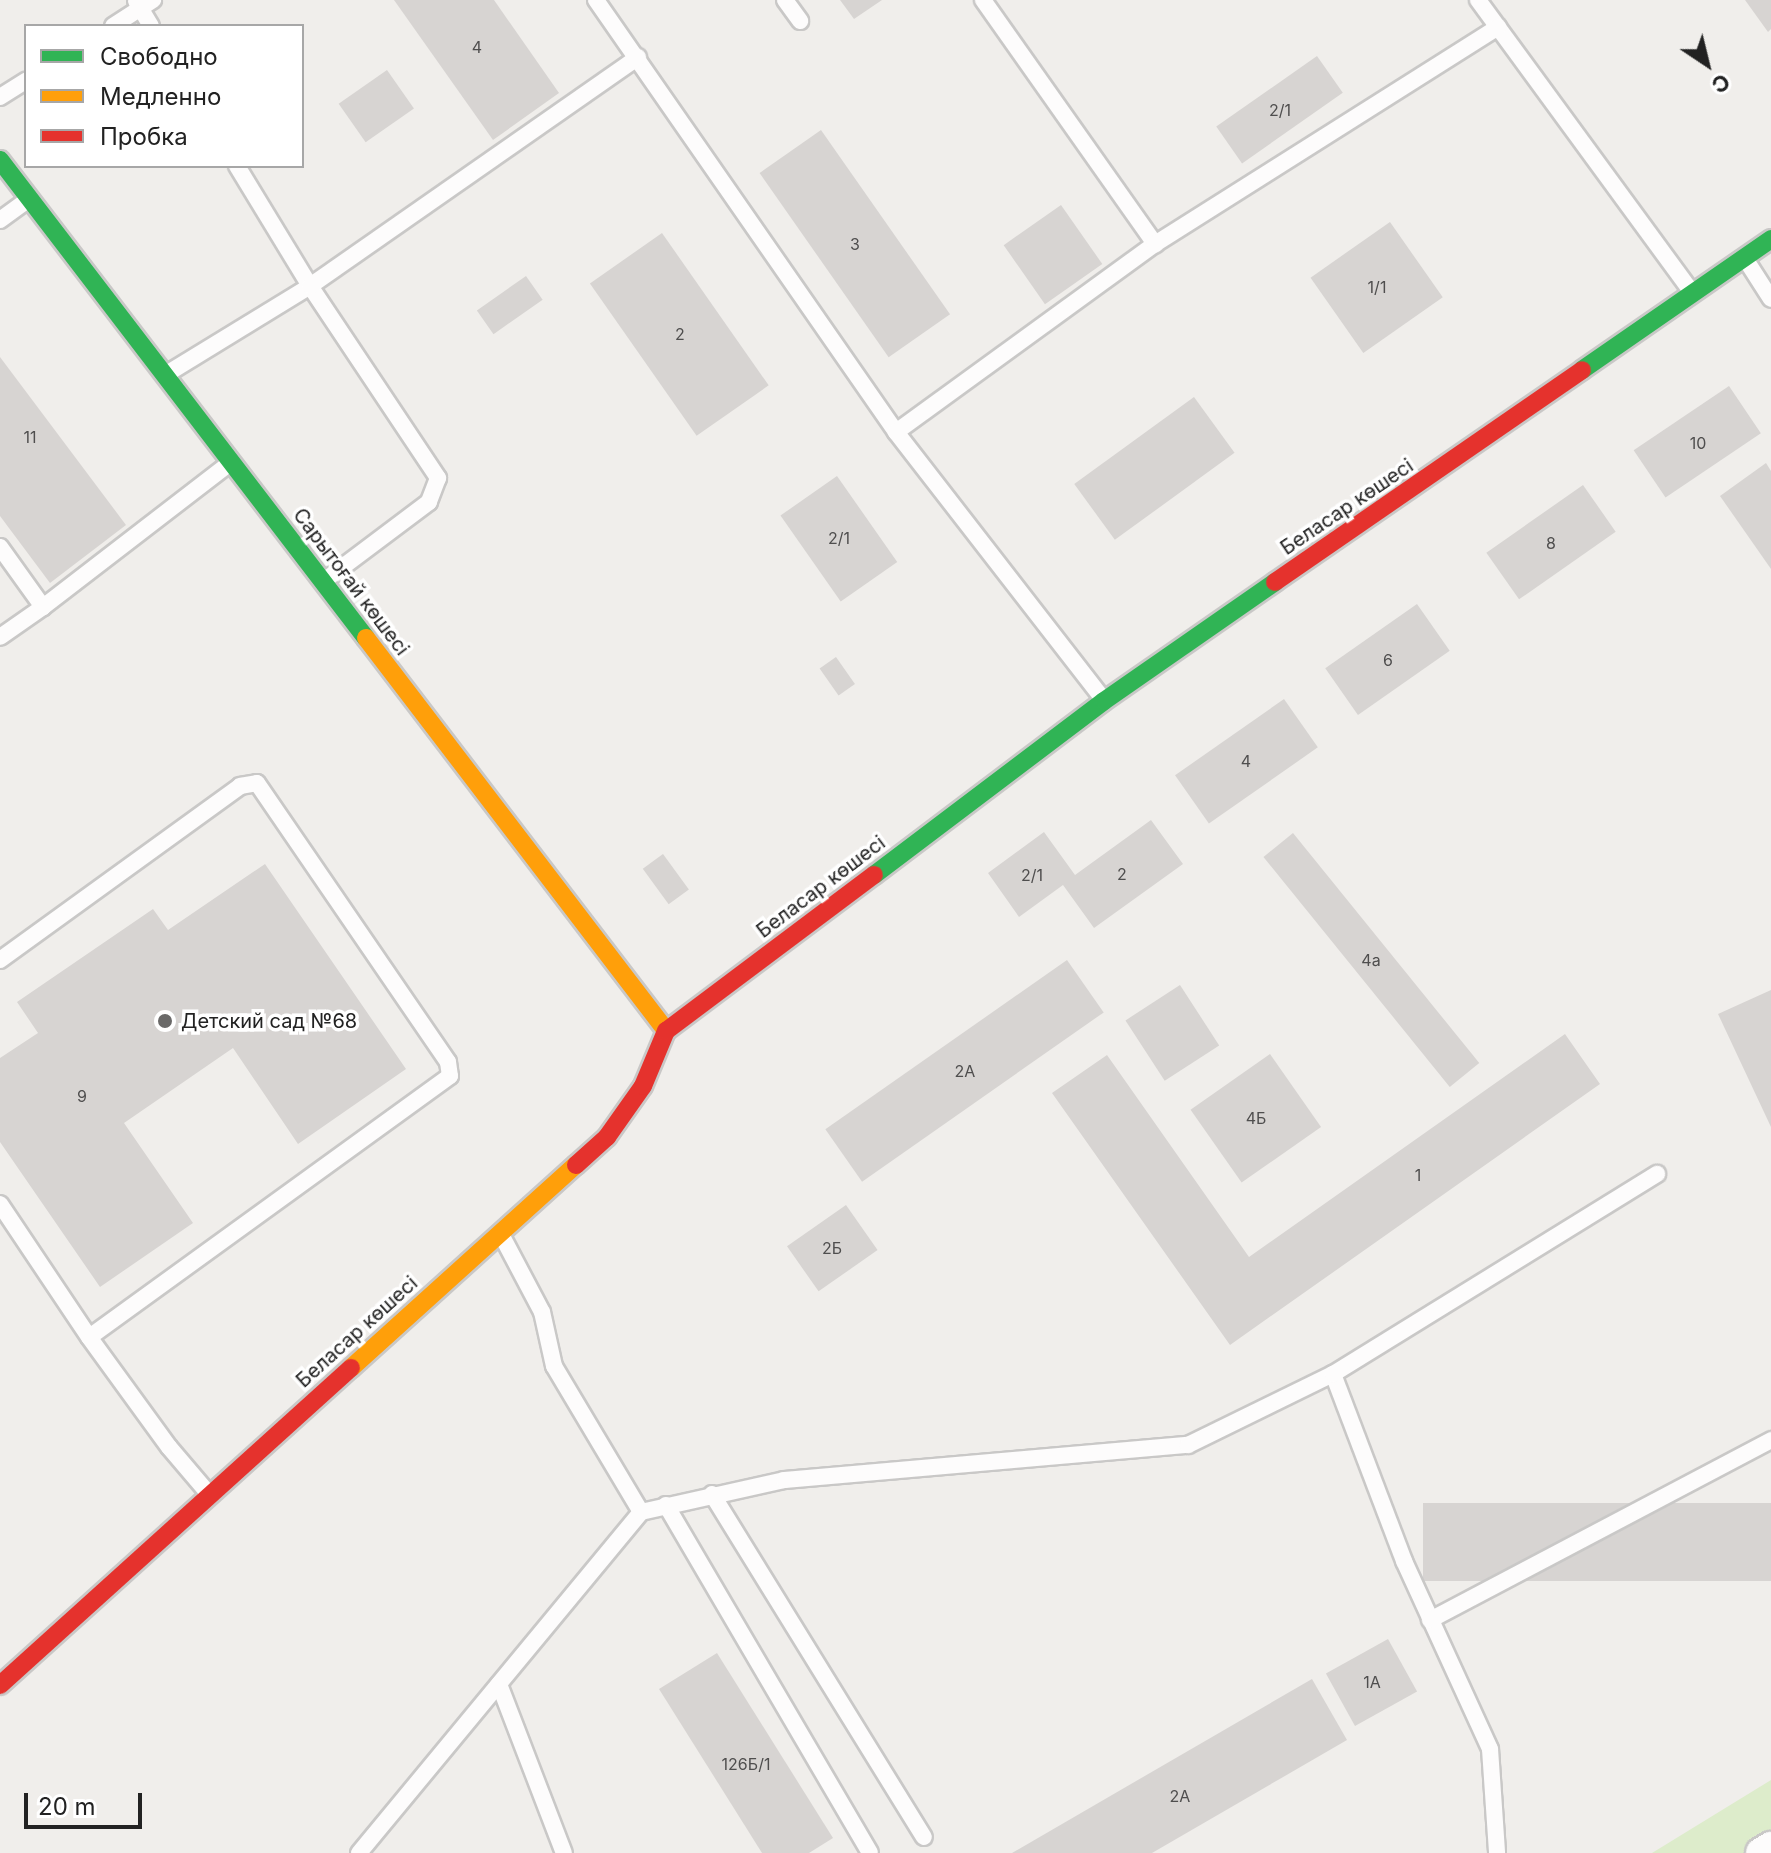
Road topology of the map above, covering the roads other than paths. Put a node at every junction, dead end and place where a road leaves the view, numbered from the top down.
1 (596, 0) edge
2 (785, 0) edge
3 (983, 0) edge
4 (1478, 0) edge
5 (143, 3) edge
6 (800, 21) dead end
7 (116, 24) edge
8 (150, 24) edge
9 (1498, 27) junction
10 (638, 57) junction
11 (24, 82) edge
12 (0, 97) edge
13 (0, 160) edge
14 (238, 168) edge
15 (30, 198) junction
16 (0, 220) edge
17 (1771, 239) edge
18 (1155, 244) junction
19 (1745, 258) junction
20 (310, 286) junction
21 (1694, 296) junction
22 (1771, 299) edge
23 (164, 375) junction
24 (896, 432) junction
25 (231, 463) junction
26 (0, 547) edge
27 (322, 581) junction
28 (43, 607) junction
29 (0, 637) edge
30 (1104, 701) junction
31 (0, 960) edge
32 (666, 1031) junction
33 (1657, 1174) dead end
34 (0, 1204) edge
35 (499, 1231) junction
36 (89, 1337) junction
37 (1333, 1374) junction
38 (1771, 1440) edge
39 (712, 1494) junction
40 (210, 1495) junction
41 (666, 1505) junction
42 (641, 1512) junction
43 (1430, 1620) junction
44 (499, 1684) junction
45 (0, 1685) edge
46 (924, 1837) dead end
47 (1771, 1847) edge
48 (359, 1853) edge
49 (564, 1853) edge
50 (870, 1853) edge
51 (1497, 1853) edge
52 (1761, 1853) edge

1 - 10 lane
2 - 6 lane
3 - 18 lane
4 - 9 lane
5 - 7 lane
5 - 8 lane
9 - 18 lane
9 - 21 lane
10 - 20 lane
10 - 24 lane
11 - 12 lane
13 - 15 street, Сарытоғай көшесі
14 - 20 lane
15 - 16 lane
15 - 23 street, Сарытоғай көшесі
17 - 19 street, Беласар көшесі
18 - 24 lane
19 - 21 street, Беласар көшесі
19 - 22 lane
20 - 23 lane
20 - 27 lane
21 - 30 street, Беласар көшесі
23 - 25 street, Сарытоғай көшесі
24 - 30 lane
25 - 27 street, Сарытоғай көшесі
25 - 28 lane
26 - 28 lane
27 - 32 street, Сарытоғай көшесі
28 - 29 lane
30 - 32 street, Беласар көшесі
31 - 36 lane
32 - 35 street, Беласар көшесі
33 - 37 lane
34 - 36 lane
35 - 40 street, Беласар көшесі
35 - 42 lane
36 - 40 lane
37 - 39 lane
37 - 43 lane
38 - 43 lane
39 - 41 lane
39 - 46 lane
40 - 45 street, Беласар көшесі
41 - 42 lane
41 - 50 lane
42 - 44 lane
43 - 51 lane
44 - 48 lane
44 - 49 lane
47 - 52 street

